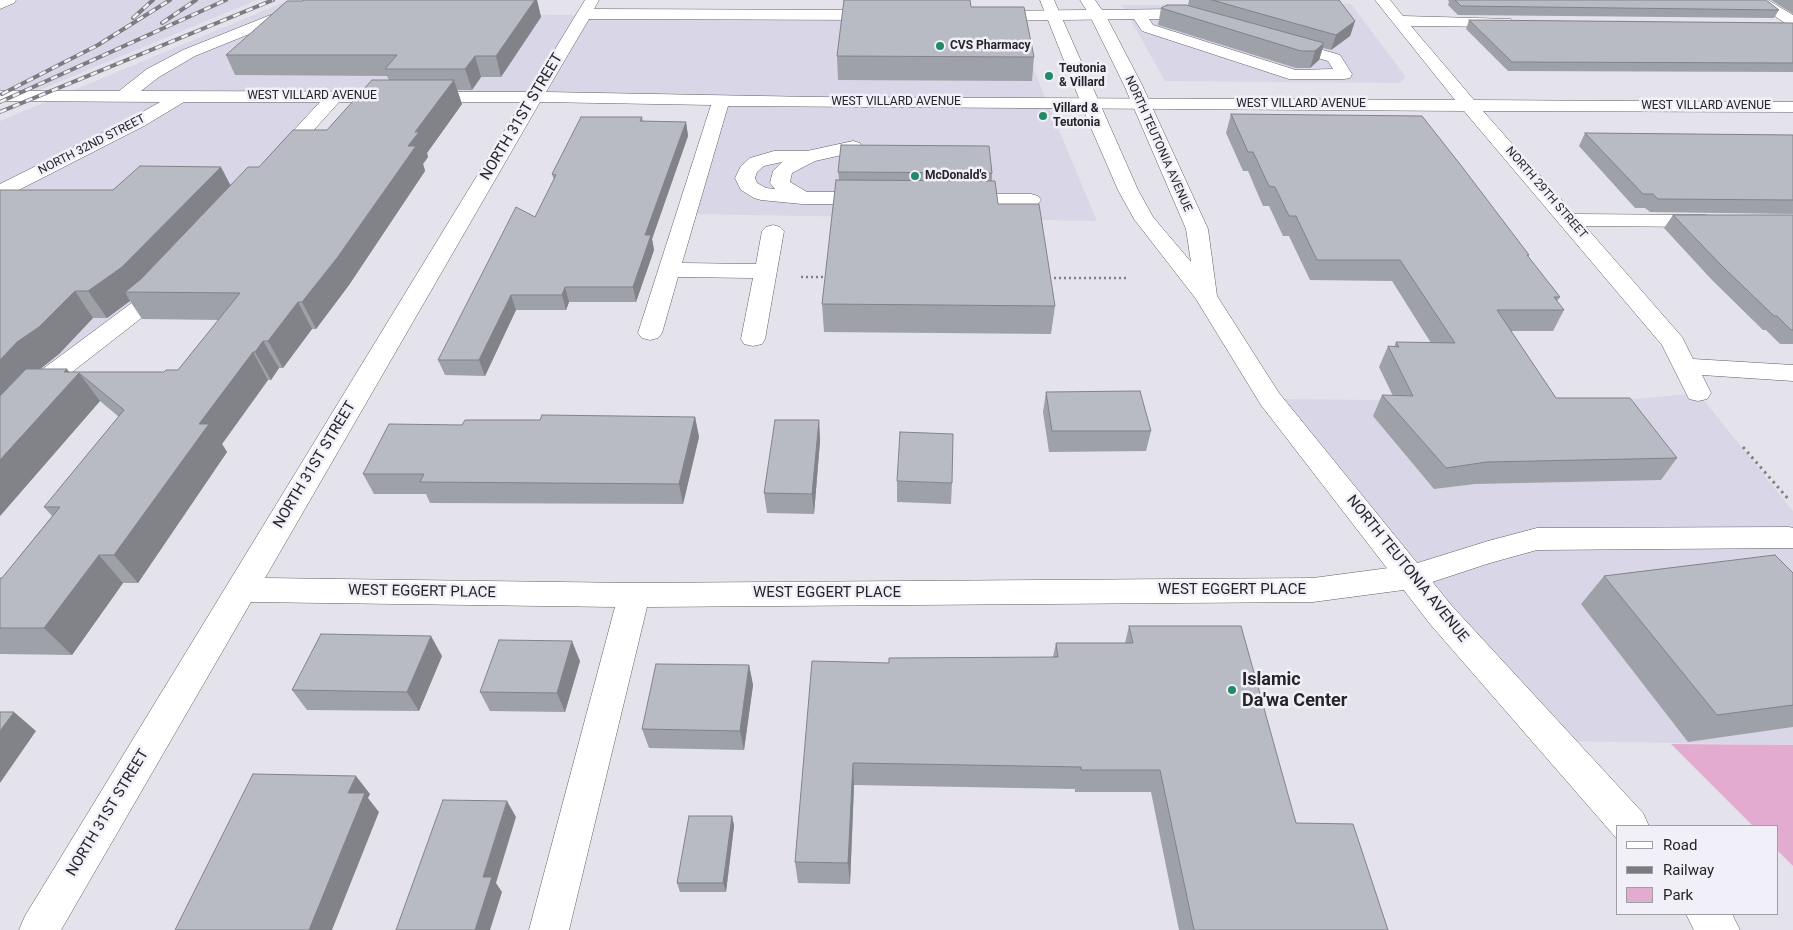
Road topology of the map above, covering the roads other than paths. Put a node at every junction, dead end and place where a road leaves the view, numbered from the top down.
1 (8, 0) edge
2 (1087, 0) edge
3 (1382, 0) edge
4 (1758, 0) edge
5 (325, 1) edge
6 (0, 5) edge
7 (588, 7) edge
8 (797, 7) edge
9 (1050, 8) edge
10 (1097, 14) junction
11 (1138, 14) junction
12 (892, 15) edge
13 (969, 16) edge
14 (1400, 21) junction
15 (1212, 22) edge
16 (1525, 22) edge
17 (1793, 24) edge
18 (1767, 25) edge
19 (1268, 39) edge
20 (1310, 75) junction
21 (126, 95) junction
22 (183, 95) junction
23 (0, 96) edge
24 (335, 96) junction
25 (533, 97) junction
26 (722, 100) junction
27 (1089, 102) junction
28 (1141, 102) junction
29 (1328, 104) junction
30 (1469, 105) junction
31 (1793, 107) edge
32 (853, 147) edge
33 (809, 156) junction
34 (268, 170) edge
35 (0, 192) edge
36 (803, 198) junction
37 (892, 199) edge
38 (942, 199) edge
39 (1031, 200) dead end
40 (1570, 220) junction
41 (1723, 221) edge
42 (773, 231) dead end
43 (669, 270) junction
44 (176, 271) edge
45 (764, 273) junction
46 (1206, 296) junction
47 (650, 333) dead end
48 (753, 339) dead end
49 (1685, 366) junction
50 (1793, 373) edge
51 (1698, 393) dead end
52 (0, 430) edge
53 (1789, 538) road end
54 (1411, 578) junction
55 (241, 590) junction
56 (634, 595) junction
57 (1629, 825) edge
58 (39, 930) edge
59 (549, 930) edge

1 - 6 street
2 - 10 street, NORTH TEUTONIA AVENUE
3 - 14 street, NORTH 29TH STREET
4 - 17 street
5 - 21 street
7 - 8 street
7 - 25 street, NORTH 31ST STREET
8 - 12 street
9 - 10 street
9 - 13 street
9 - 27 street, NORTH TEUTONIA AVENUE
10 - 11 street
10 - 28 street, NORTH TEUTONIA AVENUE
11 - 15 street
11 - 20 street
14 - 16 street
14 - 30 street, NORTH 29TH STREET
17 - 18 street
19 - 20 street
20 - 29 street
21 - 22 street, WEST VILLARD AVENUE
21 - 23 street, WEST VILLARD AVENUE
22 - 24 street, WEST VILLARD AVENUE
22 - 35 street, NORTH 32ND STREET
24 - 25 street, WEST VILLARD AVENUE
24 - 34 street
25 - 26 street, WEST VILLARD AVENUE
25 - 55 street, NORTH 31ST STREET
26 - 27 street, WEST VILLARD AVENUE
26 - 43 street
27 - 28 street, WEST VILLARD AVENUE
27 - 46 street, NORTH TEUTONIA AVENUE
28 - 29 street, WEST VILLARD AVENUE
28 - 46 street, NORTH TEUTONIA AVENUE
29 - 30 street, WEST VILLARD AVENUE
30 - 31 street, WEST VILLARD AVENUE
30 - 40 street, NORTH 29TH STREET
32 - 33 street
33 - 36 street
33 - 36 street
36 - 37 street
38 - 39 street
40 - 41 street
40 - 49 street, NORTH 29TH STREET
42 - 45 street
43 - 45 street
43 - 47 street
44 - 52 street
45 - 48 street
46 - 54 street, NORTH TEUTONIA AVENUE
49 - 50 street
49 - 51 street, NORTH 29TH STREET
53 - 54 street, WEST EGGERT PLACE
54 - 56 street, WEST EGGERT PLACE
54 - 57 street, NORTH TEUTONIA AVENUE
55 - 56 street, WEST EGGERT PLACE
55 - 58 street, NORTH 31ST STREET
56 - 59 street

